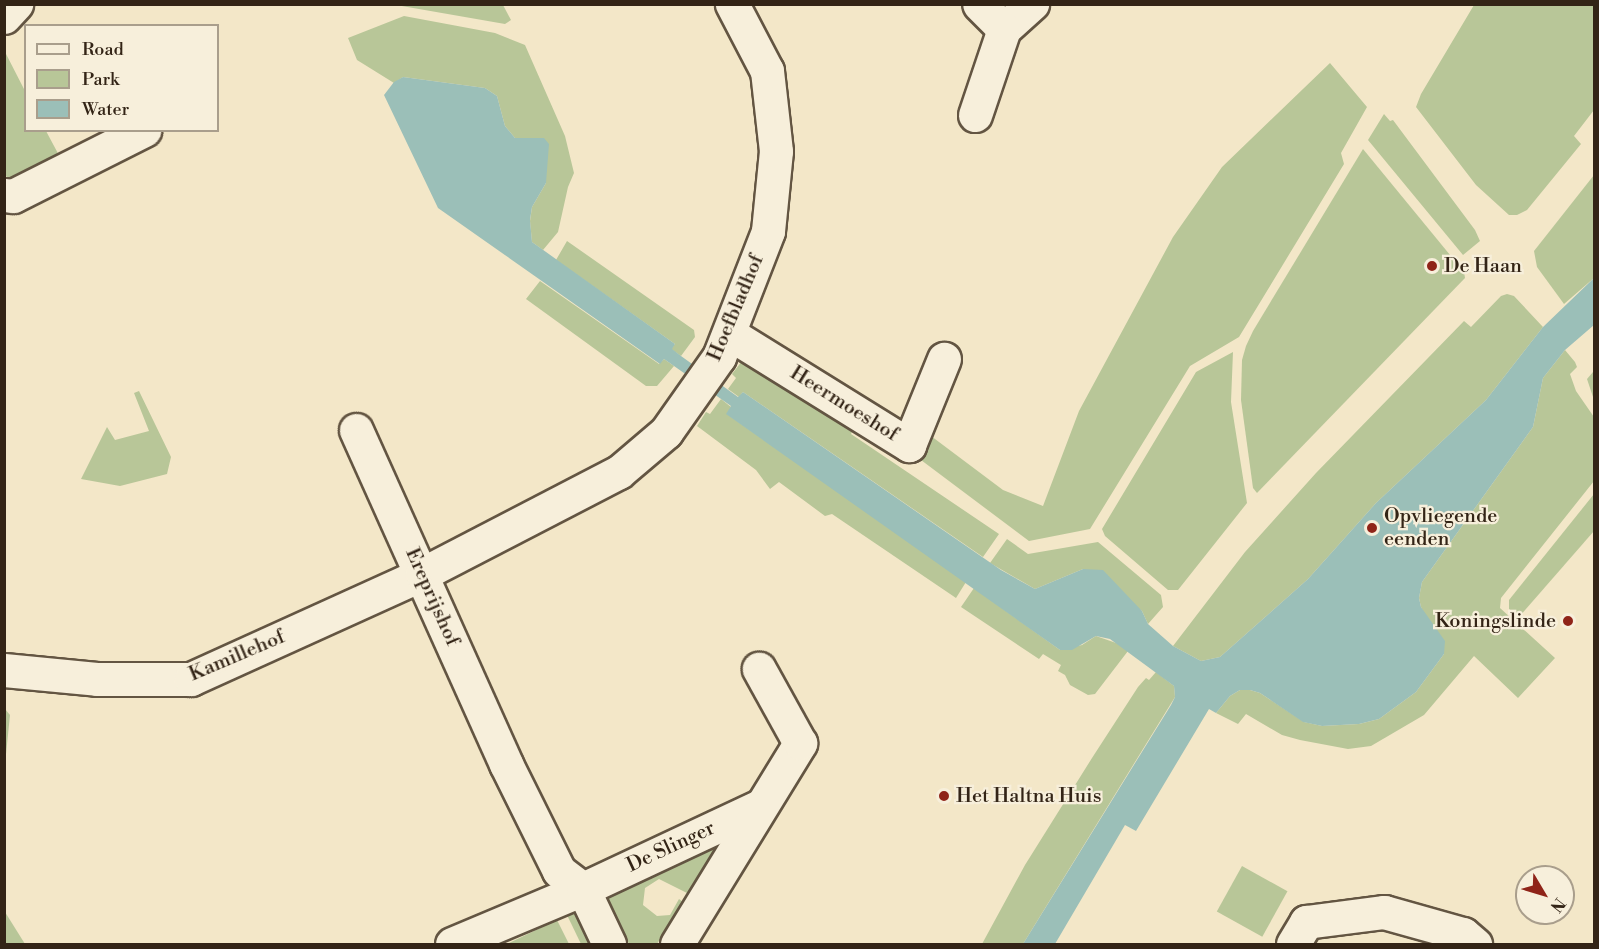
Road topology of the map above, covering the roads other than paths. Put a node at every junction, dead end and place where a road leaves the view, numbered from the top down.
1 (16, 4) edge
2 (732, 4) edge
3 (979, 4) edge
4 (1032, 4) edge
5 (4, 16) edge
6 (1004, 29) junction
7 (975, 115) dead end
8 (140, 132) edge
9 (4, 195) edge
10 (724, 346) junction
11 (944, 359) dead end
12 (356, 430) dead end
13 (422, 574) junction
14 (759, 669) dead end
15 (4, 670) edge
16 (760, 806) junction
17 (583, 889) junction
18 (452, 945) edge
19 (609, 945) edge
20 (677, 945) edge
21 (1293, 945) edge
22 (1475, 945) edge

1 - 5 street
2 - 10 street, Hoefbladhof
3 - 6 street
4 - 6 street
6 - 7 street
8 - 9 street
10 - 11 street, Heermoeshof
10 - 13 street, Hoefbladhof
12 - 13 street, Ereprijshof
13 - 15 street, Kamillehof
13 - 17 street, Ereprijshof
14 - 16 street, De Slinger
16 - 17 street, De Slinger
16 - 20 street, De Slinger
17 - 18 street, De Slinger
17 - 19 street
21 - 22 street

